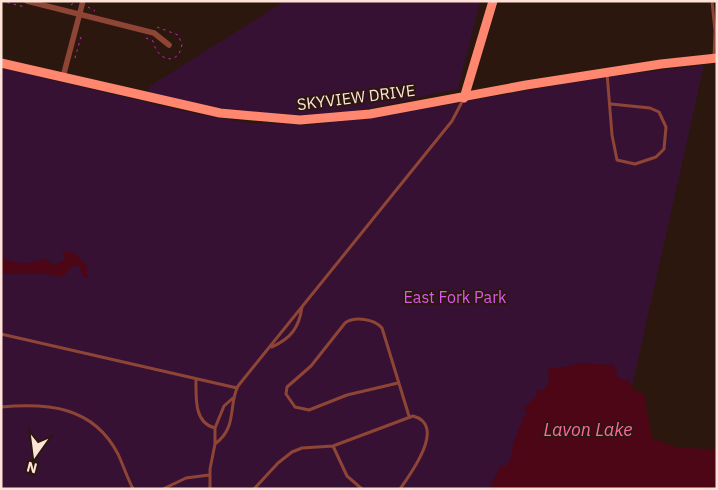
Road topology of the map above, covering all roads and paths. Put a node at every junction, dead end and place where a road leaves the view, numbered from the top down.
1 (1, 1) edge
2 (27, 1) edge
3 (76, 1) edge
4 (83, 1) edge
5 (493, 1) edge
6 (712, 1) edge
7 (70, 5) dead end
8 (29, 8) dead end
9 (80, 14) junction
10 (169, 45) dead end
11 (715, 58) edge
12 (1, 63) edge
13 (607, 72) junction
14 (63, 77) junction
15 (464, 98) junction
16 (611, 104) junction
17 (302, 306) junction
18 (1, 334) edge
19 (269, 349) junction
20 (196, 380) junction
21 (398, 383) junction
22 (237, 388) junction
23 (233, 398) junction
24 (1, 406) edge
25 (409, 416) junction
26 (215, 428) junction
27 (215, 444) junction
28 (334, 446) junction
29 (209, 476) junction
30 (133, 489) edge
31 (164, 489) edge
32 (210, 489) edge
33 (254, 489) edge
34 (362, 489) edge
35 (400, 489) edge

1 - 8 path
2 - 9 street
3 - 7 path
4 - 9 street
5 - 15 street
6 - 11 lane
9 - 10 street
9 - 14 street
11 - 13 street, SKYVIEW DRIVE
12 - 14 street, SKYVIEW DRIVE
13 - 15 street, SKYVIEW DRIVE
13 - 16 lane
14 - 15 street, SKYVIEW DRIVE
15 - 17 lane
16 - 16 lane
17 - 19 lane
17 - 19 lane
18 - 20 lane
19 - 22 lane
20 - 22 lane
20 - 26 lane
21 - 21 lane
21 - 25 lane
22 - 23 lane
23 - 26 lane
23 - 27 lane
24 - 30 lane
25 - 28 lane
25 - 35 lane
26 - 27 lane
27 - 29 lane
28 - 33 lane
28 - 34 lane
29 - 31 lane
29 - 32 lane

